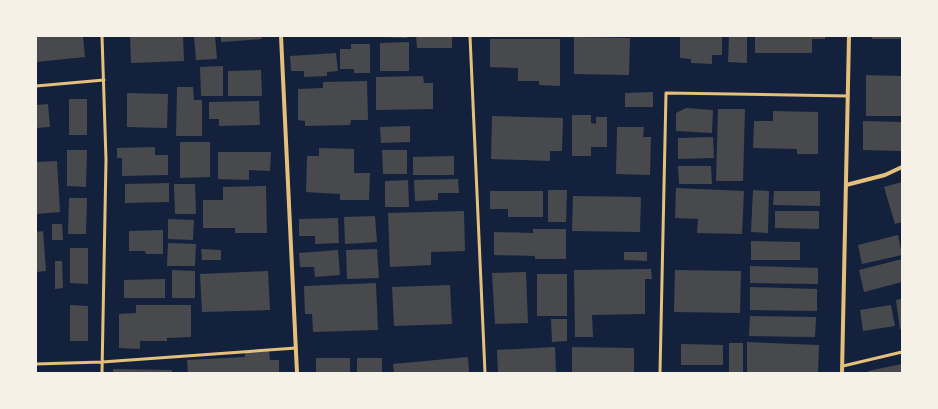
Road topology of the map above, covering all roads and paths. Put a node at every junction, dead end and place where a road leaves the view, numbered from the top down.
1 (102, 36) edge
2 (280, 36) edge
3 (470, 36) edge
4 (849, 36) edge
5 (104, 80) junction
6 (36, 86) edge
7 (848, 96) junction
8 (902, 167) edge
9 (846, 185) junction
10 (296, 348) junction
11 (902, 352) edge
12 (102, 362) junction
13 (36, 364) edge
14 (843, 366) junction
15 (102, 373) edge
16 (297, 373) edge
17 (485, 373) edge
18 (660, 373) edge
19 (842, 373) edge

1 - 5 lane
2 - 10 street
3 - 17 lane
4 - 7 street
5 - 6 lane
5 - 12 lane
7 - 9 street
7 - 18 lane
8 - 9 street
9 - 14 street
10 - 12 lane
10 - 16 street
11 - 14 lane
12 - 13 lane
12 - 15 lane
14 - 19 street

